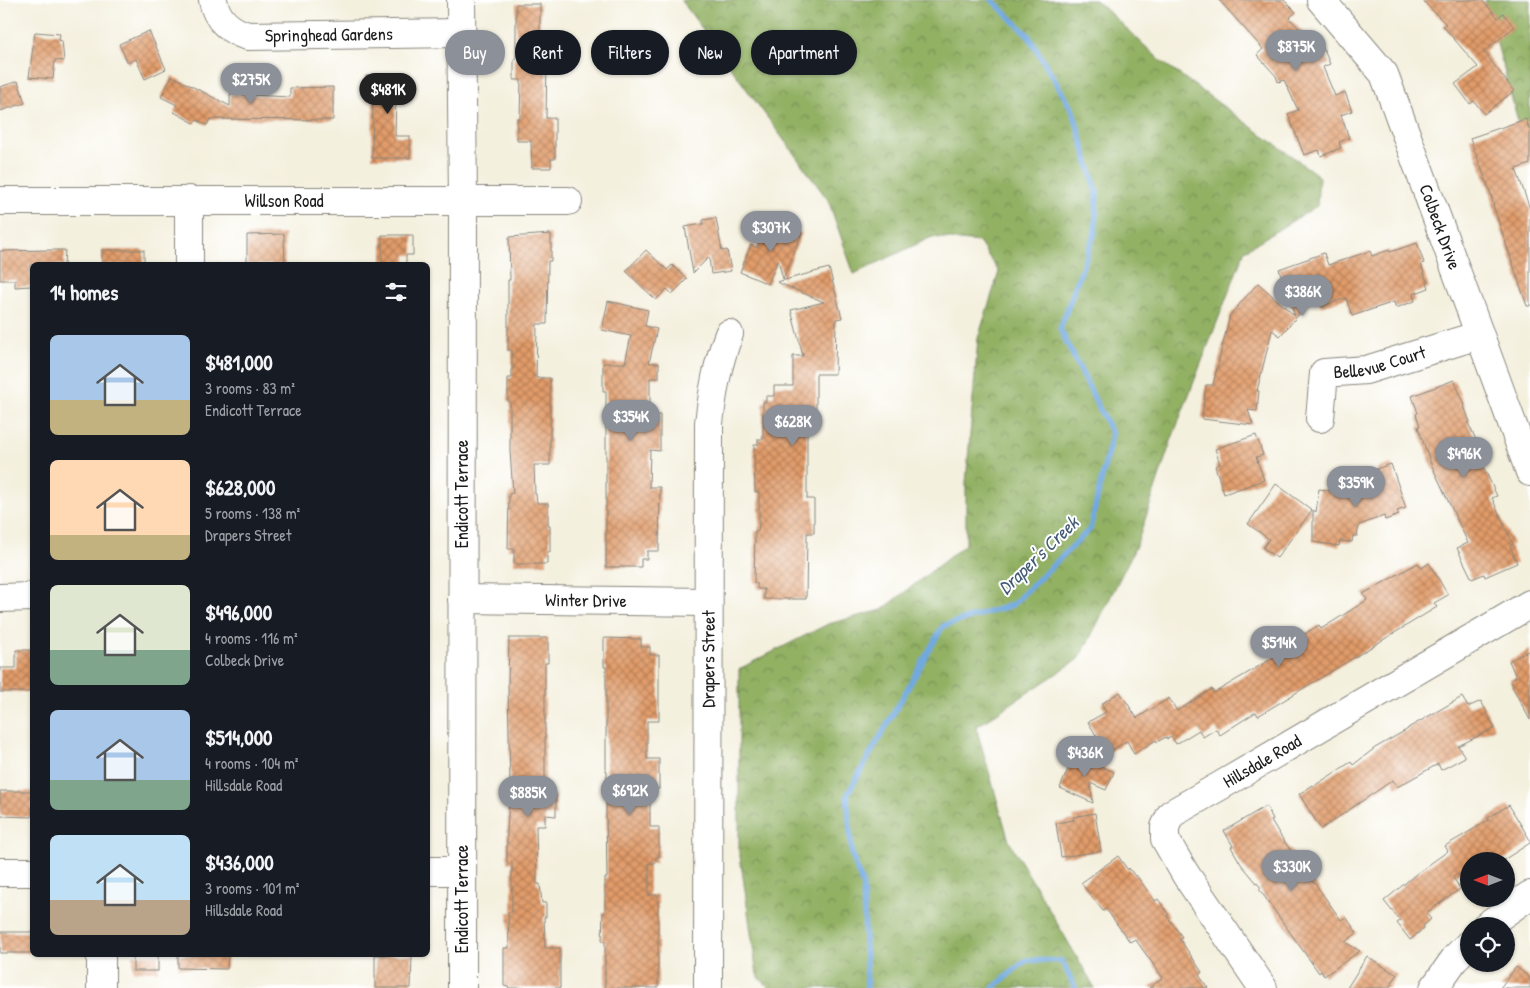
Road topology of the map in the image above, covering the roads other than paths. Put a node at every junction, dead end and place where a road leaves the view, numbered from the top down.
1 (213, 0) edge
2 (461, 0) edge
3 (1321, 0) edge
4 (462, 30) edge
5 (445, 32) edge
6 (462, 75) edge
7 (189, 200) junction
8 (0, 201) edge
9 (463, 201) junction
10 (568, 201) dead end
11 (190, 262) edge
12 (729, 334) dead end
13 (1479, 335) junction
14 (1320, 418) dead end
15 (1530, 472) edge
16 (30, 597) edge
17 (0, 598) edge
18 (462, 599) junction
19 (708, 602) junction
20 (1530, 604) edge
21 (430, 871) edge
22 (462, 871) junction
23 (0, 872) edge
24 (30, 872) edge
25 (1530, 895) edge
26 (1499, 917) edge
27 (1460, 953) edge
28 (101, 957) edge
29 (101, 988) edge
30 (462, 988) edge
31 (708, 988) edge
32 (1263, 988) edge
33 (1434, 988) edge

1 - 5 street, Springhead Gardens
2 - 4 street, Endicott Terrace
3 - 13 street, Colbeck Drive
6 - 9 street, Endicott Terrace
7 - 8 street, Willson Road
7 - 9 street, Willson Road
7 - 11 street
9 - 10 street, Willson Road
9 - 18 street, Endicott Terrace
12 - 19 street, Drapers Street
13 - 14 street, Bellevue Court
13 - 15 street, Colbeck Drive
16 - 17 street
18 - 19 street, Winter Drive
18 - 22 street, Endicott Terrace
19 - 31 street, Drapers Street
20 - 32 street, Hillsdale Road
21 - 22 street
22 - 30 street, Endicott Terrace
23 - 24 street
25 - 26 street
27 - 33 street
28 - 29 street

